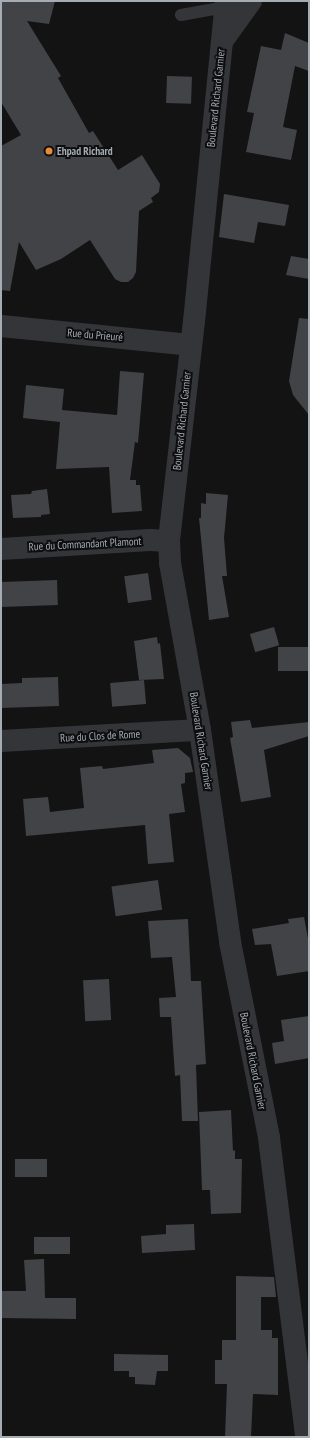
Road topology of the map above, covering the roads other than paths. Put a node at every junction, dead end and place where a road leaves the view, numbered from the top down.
1 (251, 1) edge
2 (226, 4) edge
3 (181, 15) dead end
4 (221, 42) junction
5 (1, 326) edge
6 (190, 345) junction
7 (169, 541) junction
8 (1, 549) edge
9 (200, 730) junction
10 (1, 741) edge
11 (306, 1437) edge

1 - 4 street
2 - 3 lane
2 - 4 street, Boulevard Richard Garnier
4 - 6 street, Boulevard Richard Garnier
5 - 6 street, Rue du Prieuré
6 - 7 street, Boulevard Richard Garnier
7 - 8 street, Rue du Commandant Plamont
7 - 9 street, Boulevard Richard Garnier
9 - 10 street, Rue du Clos de Rome
9 - 11 street, Boulevard Richard Garnier

